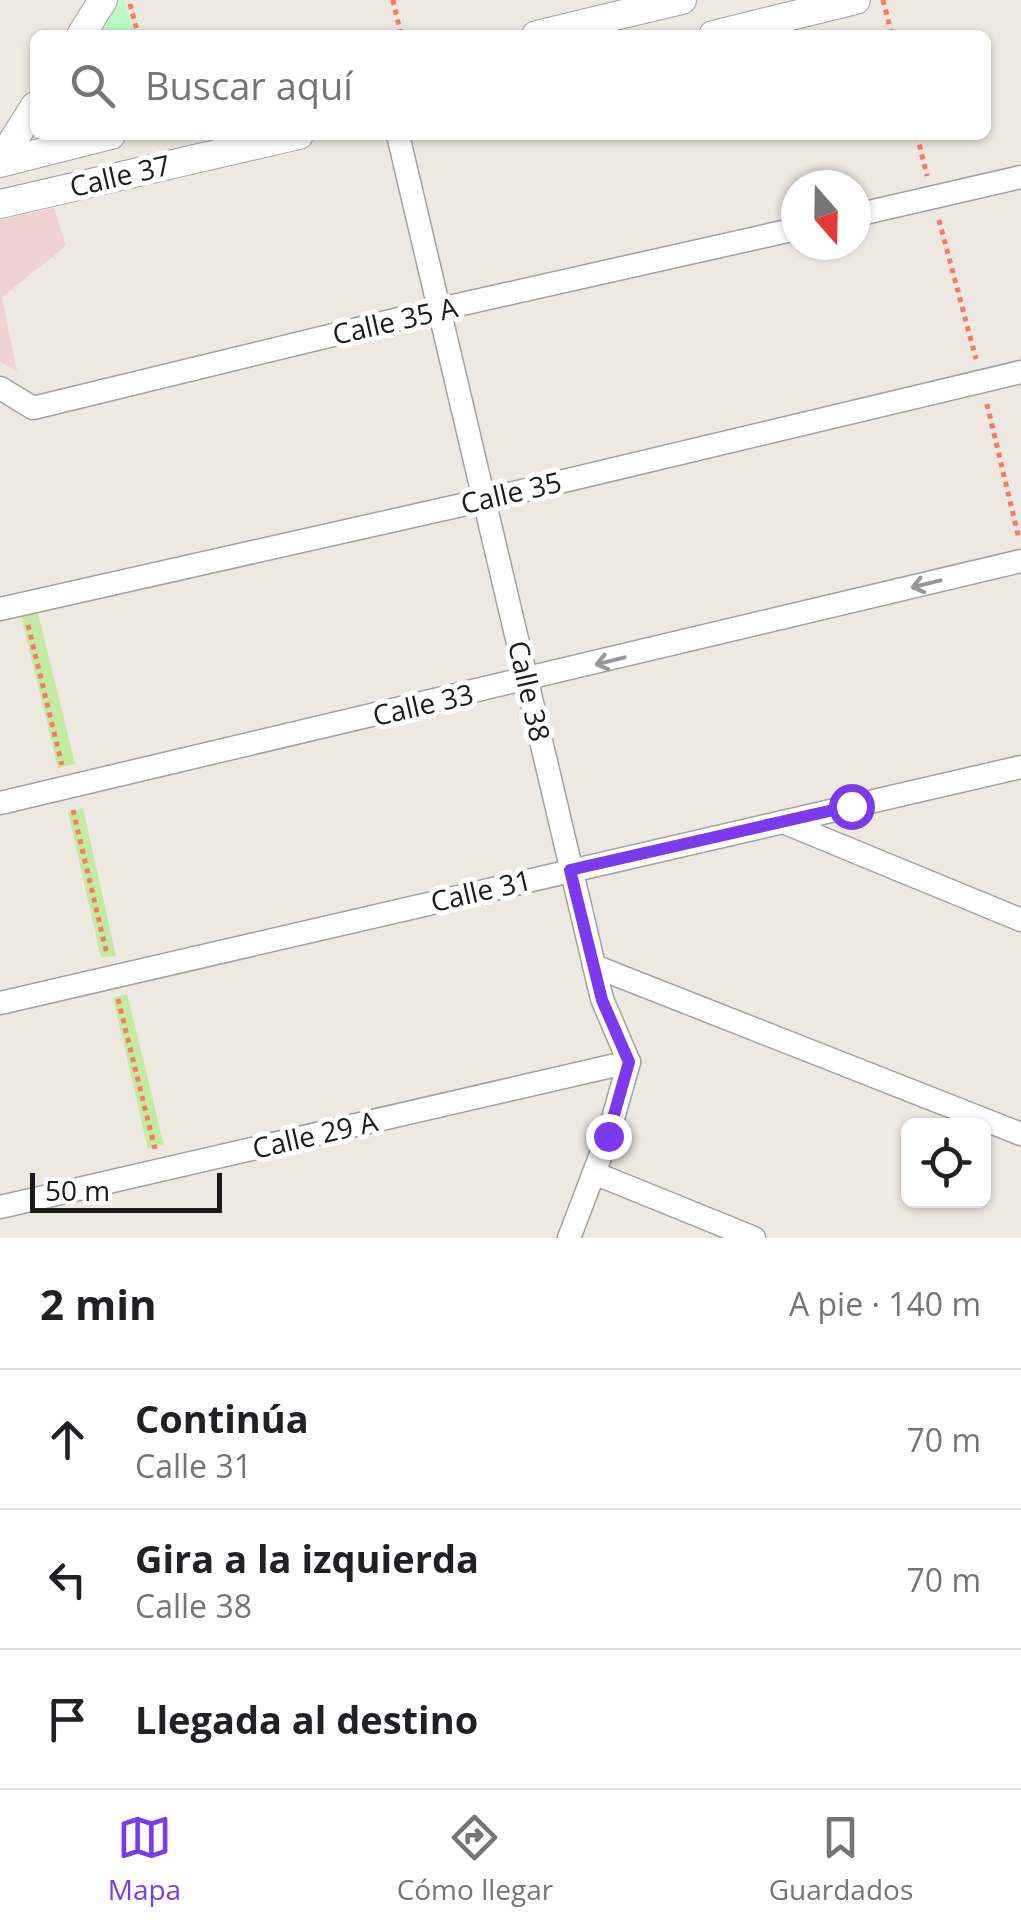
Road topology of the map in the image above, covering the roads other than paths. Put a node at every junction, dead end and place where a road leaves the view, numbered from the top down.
1 (103, 0) edge
2 (682, 0) edge
3 (856, 0) edge
4 (83, 30) edge
5 (557, 30) edge
6 (733, 30) edge
7 (30, 114) edge
8 (91, 140) edge
9 (277, 140) edge
10 (399, 140) edge
11 (0, 162) edge
12 (1021, 177) edge
13 (0, 204) edge
14 (871, 212) edge
15 (781, 232) edge
16 (440, 310) junction
17 (1021, 372) edge
18 (0, 388) edge
19 (484, 500) junction
20 (1021, 561) edge
21 (12, 607) edge
22 (527, 680) junction
23 (1021, 767) edge
24 (0, 803) edge
25 (783, 822) junction
26 (570, 870) junction
27 (1021, 920) edge
28 (594, 966) junction
29 (0, 1003) edge
30 (629, 1062) junction
31 (1021, 1134) edge
32 (594, 1172) junction
33 (0, 1207) edge
34 (569, 1238) edge
35 (754, 1238) edge

1 - 4 street
2 - 5 street
3 - 6 street
7 - 11 street
8 - 11 street, Calle 37
9 - 13 street, Calle 37
10 - 16 street, Calle 38
12 - 14 street
15 - 16 street, Calle 35 A
16 - 18 street, Calle 35 A
16 - 19 street, Calle 38
17 - 19 street, Calle 35
19 - 21 street, Calle 35
19 - 22 street, Calle 38
20 -> 22 street, Calle 33
22 - 24 street, Calle 33
22 - 26 street, Calle 38
23 - 25 street, Calle 31
25 - 26 street, Calle 31
25 - 27 street
26 - 28 street, Calle 38
26 - 29 street, Calle 31
28 - 30 street, Calle 38
28 - 31 street
30 - 32 street
30 - 33 street, Calle 29 A
32 - 34 street
32 - 35 street

